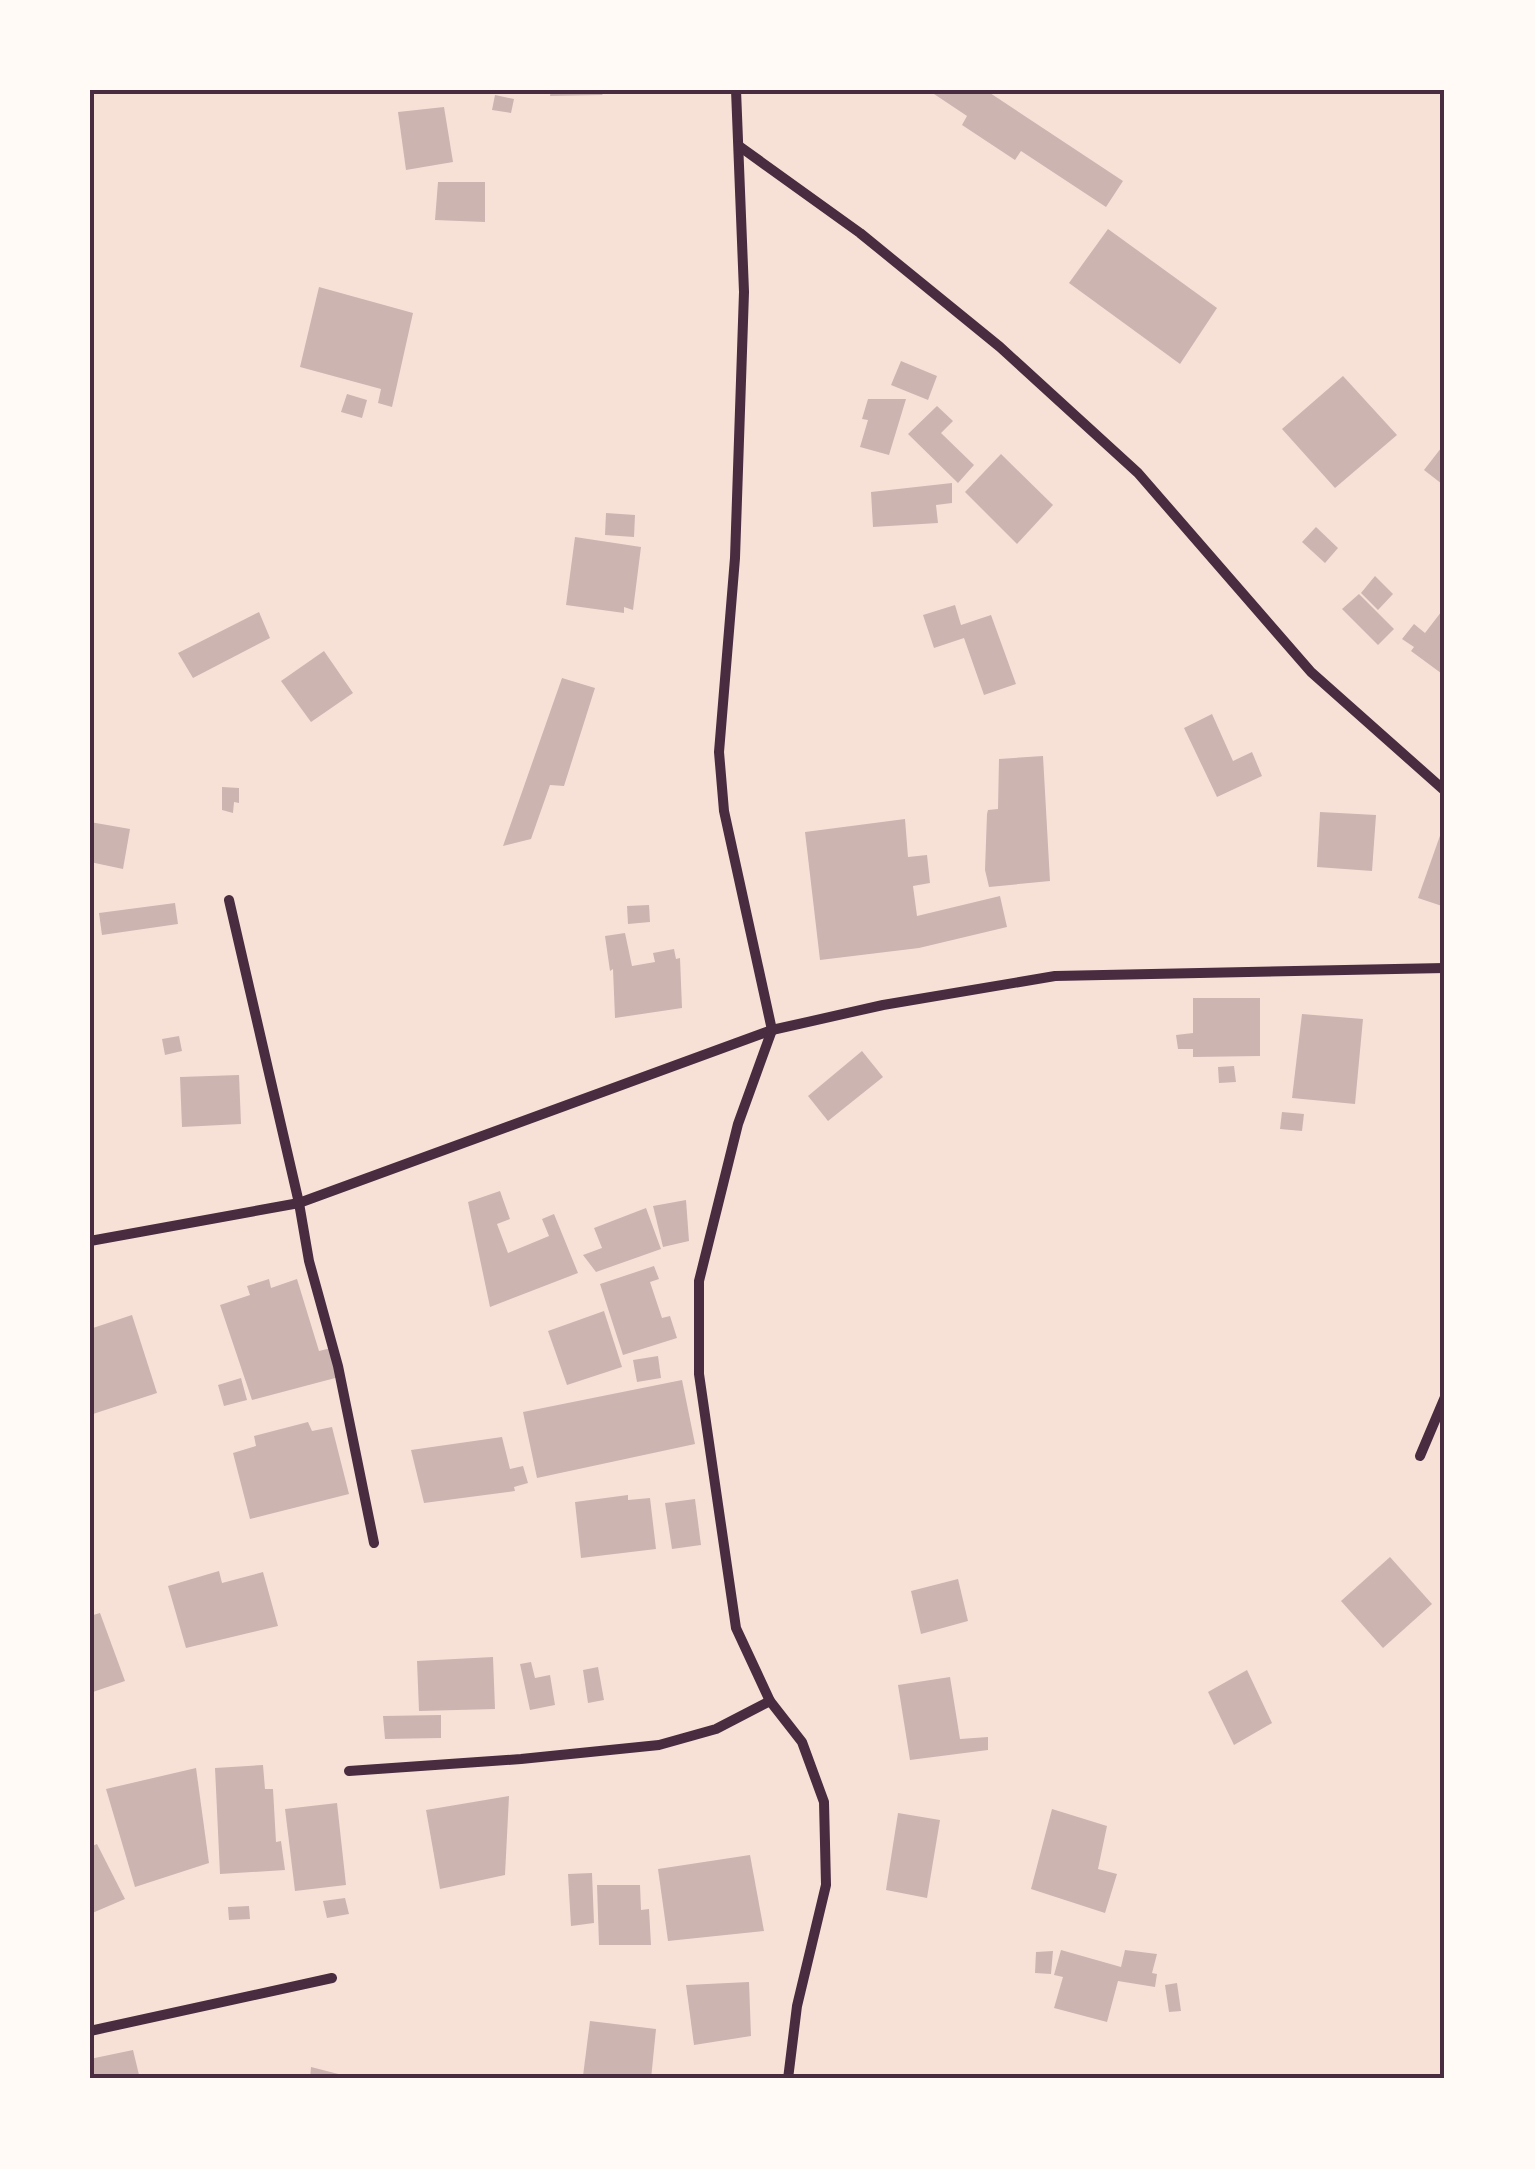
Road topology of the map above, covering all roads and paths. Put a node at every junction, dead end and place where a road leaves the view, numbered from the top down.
1 (736, 90) edge
2 (739, 146) junction
3 (1445, 791) edge
4 (229, 900) dead end
5 (1445, 968) edge
6 (772, 1030) junction
7 (299, 1203) junction
8 (90, 1241) edge
9 (1445, 1397) edge
10 (1420, 1456) dead end
11 (374, 1543) dead end
12 (770, 1701) junction
13 (349, 1771) dead end
14 (332, 1978) dead end
15 (90, 2030) edge
16 (788, 2079) edge

1 - 2 street
2 - 3 street
2 - 6 street
4 - 7 street
5 - 6 street
6 - 7 street
6 - 12 street
7 - 8 street
7 - 11 street
9 - 10 street
12 - 13 street
12 - 16 street
14 - 15 street

